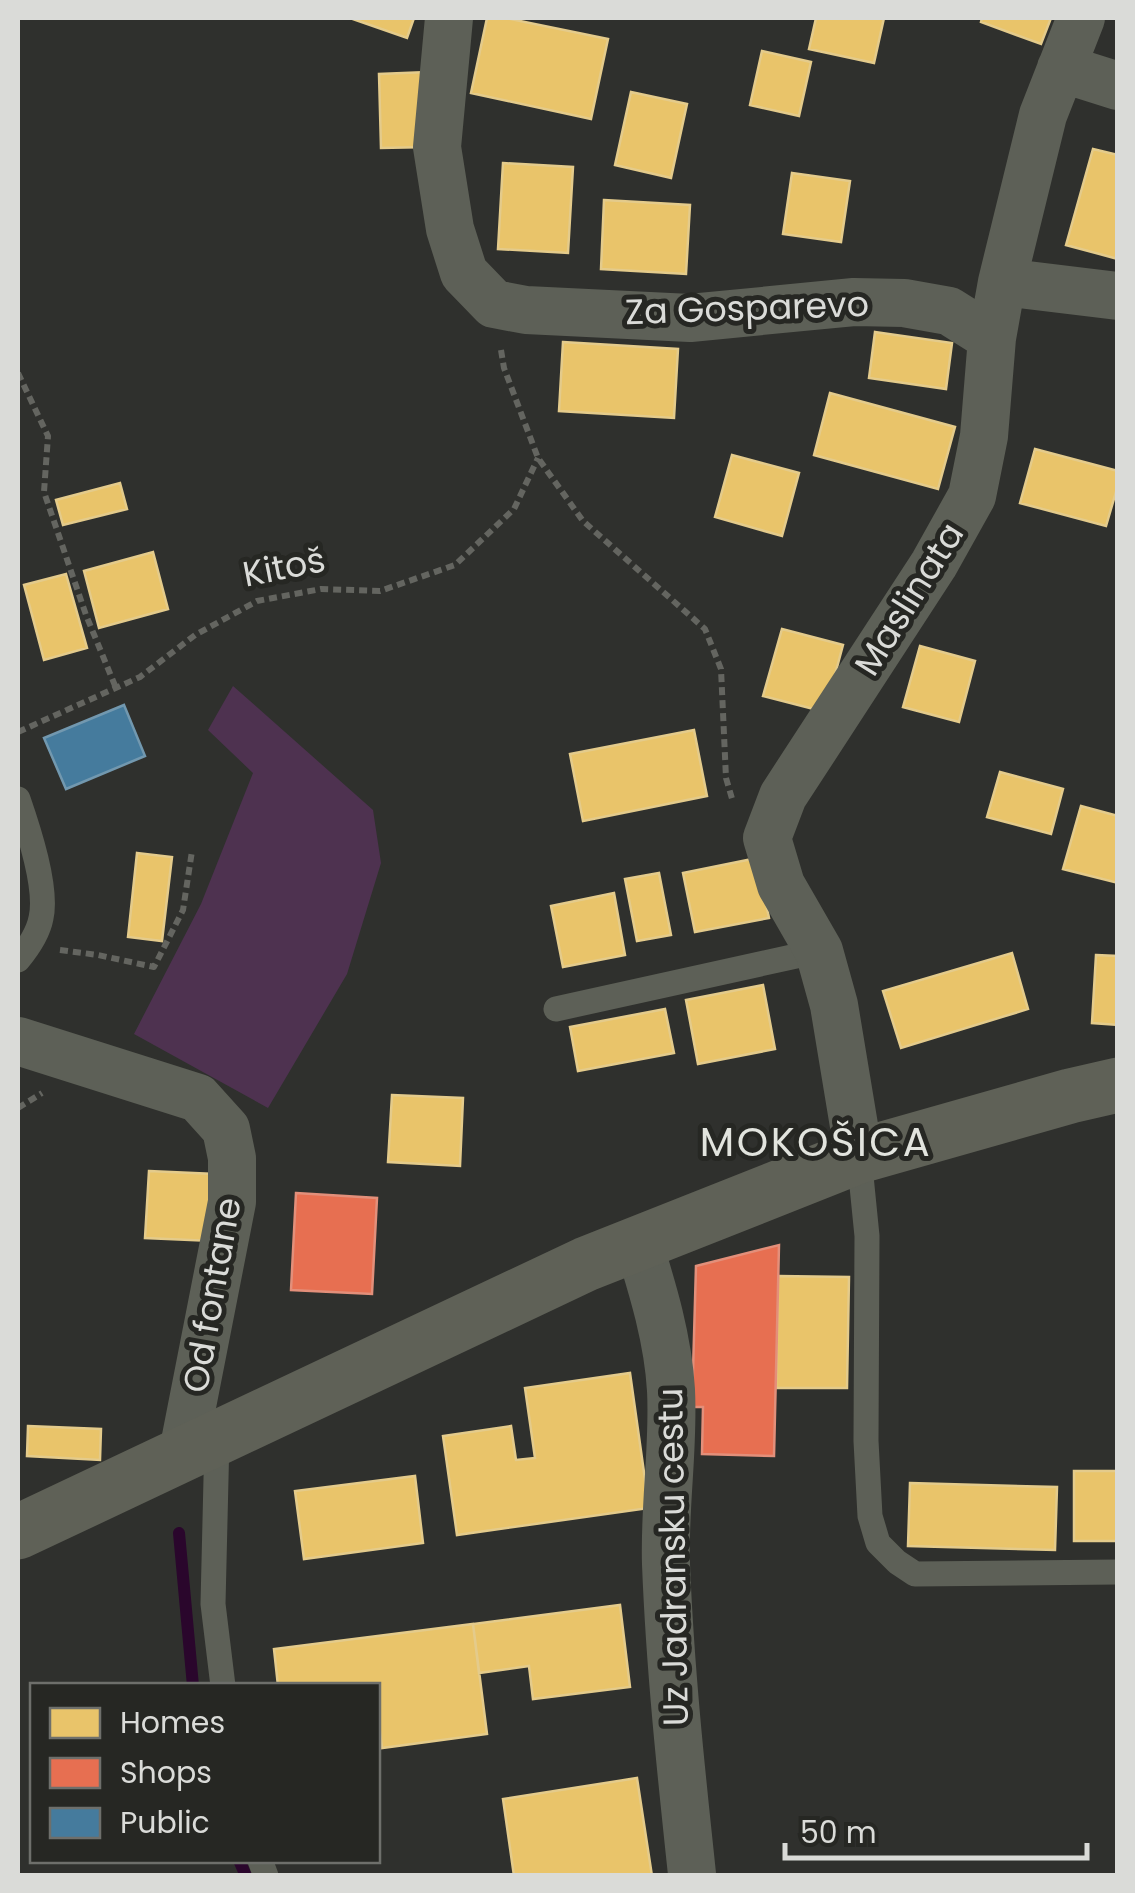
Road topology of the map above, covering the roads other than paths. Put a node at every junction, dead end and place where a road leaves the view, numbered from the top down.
1 (449, 18) edge
2 (1081, 18) edge
3 (1061, 68) junction
4 (1118, 86) edge
5 (1002, 282) junction
6 (1118, 296) edge
7 (992, 338) junction
8 (18, 799) edge
9 (820, 952) junction
10 (24, 953) edge
11 (556, 1010) dead end
12 (18, 1040) edge
13 (1118, 1085) edge
14 (859, 1156) junction
15 (638, 1242) junction
16 (200, 1444) junction
17 (18, 1532) edge
18 (1118, 1572) edge
19 (223, 1683) edge
20 (692, 1874) edge

1 - 7 street, Za Gosparevo
2 - 3 street, Maslinata
3 - 4 street
3 - 5 street, Maslinata
5 - 6 street
5 - 7 street, Maslinata
7 - 9 street, Maslinata
8 - 10 lane
9 - 11 lane
9 - 14 street
12 - 16 street, Od fontane
13 - 14 main road
14 - 15 main road
14 - 18 lane
15 - 16 main road
15 - 20 street, Uz Jadransku cestu
16 - 17 main road
16 - 19 lane

